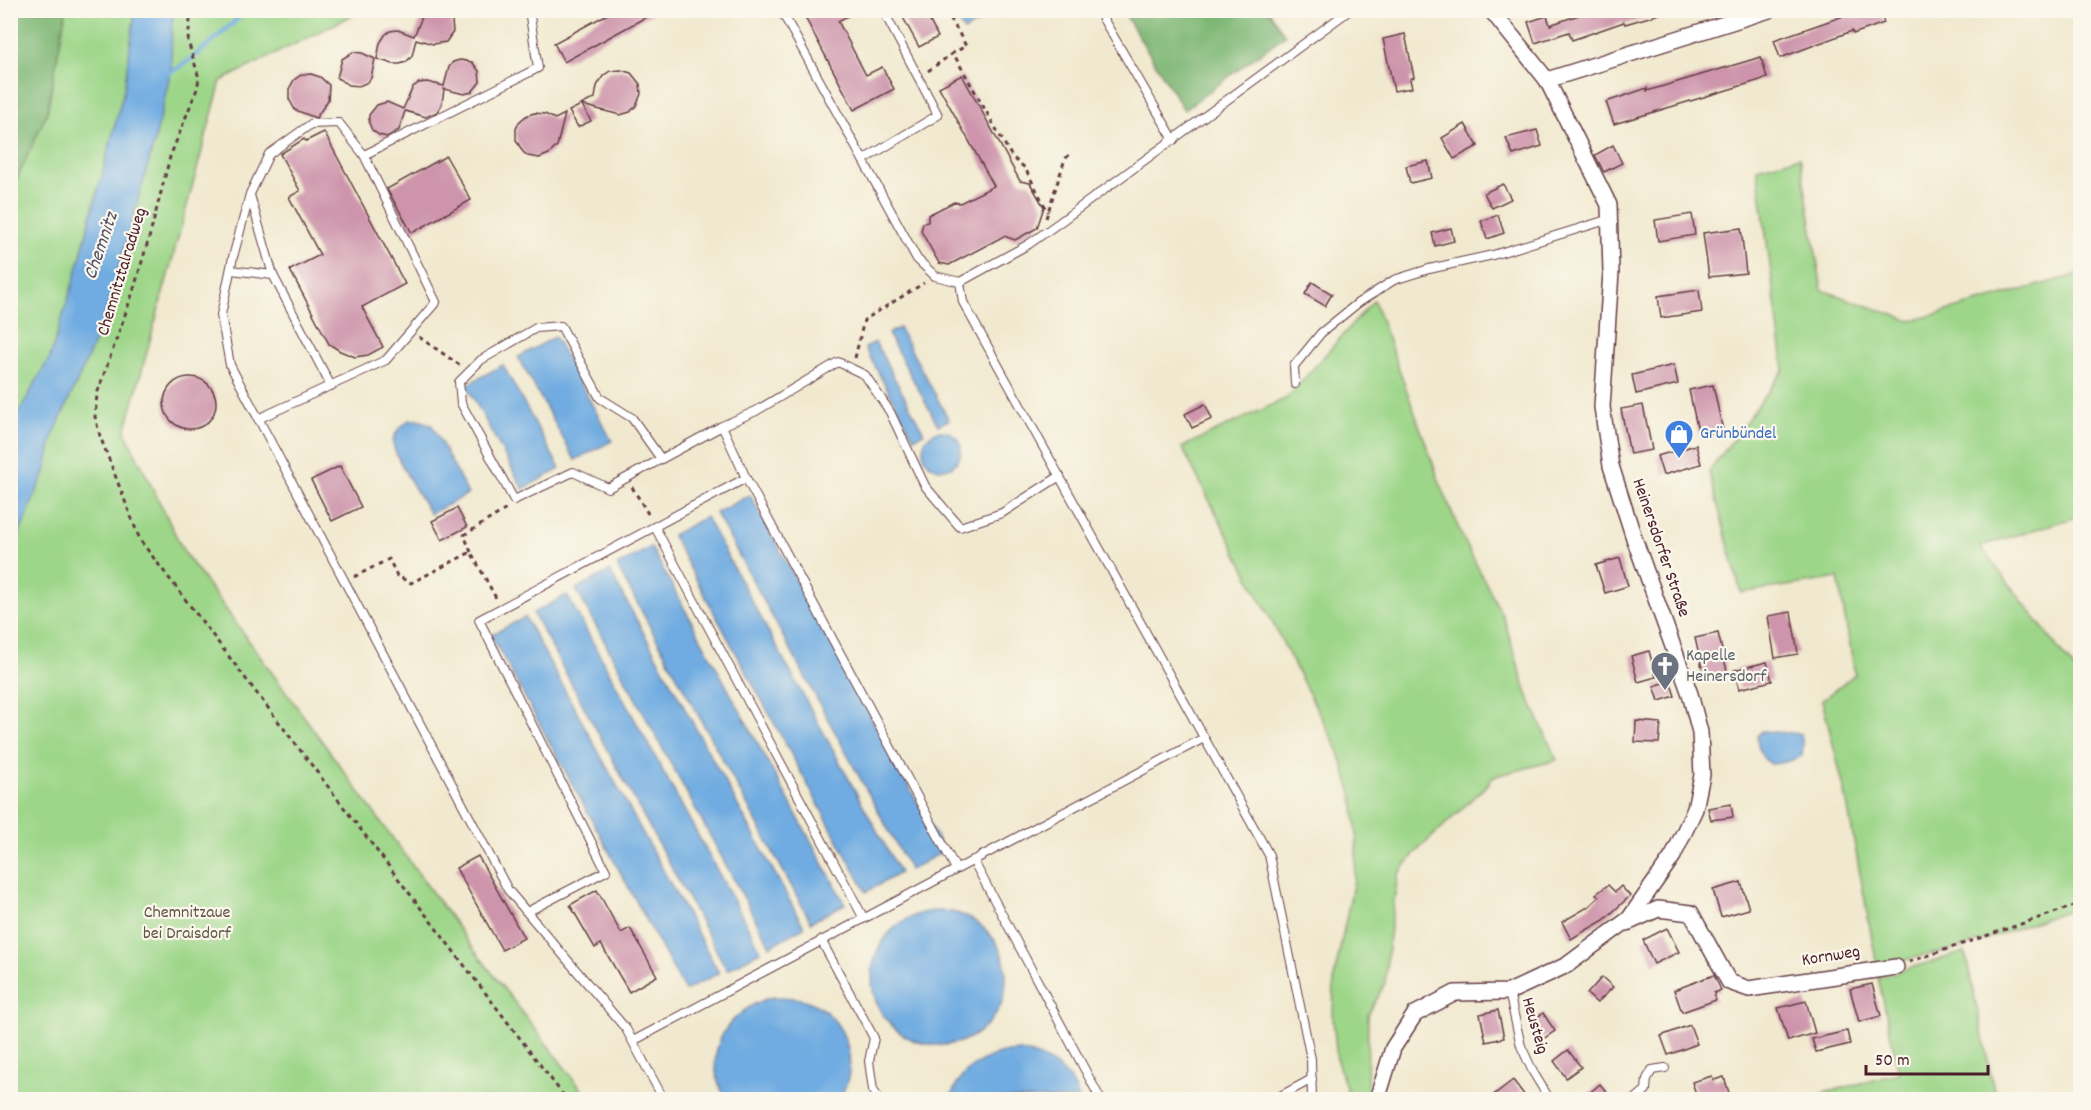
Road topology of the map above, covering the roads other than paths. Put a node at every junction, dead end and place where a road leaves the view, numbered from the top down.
1 (529, 10) edge
2 (781, 10) edge
3 (884, 10) edge
4 (1098, 10) edge
5 (1350, 10) edge
6 (1491, 10) edge
7 (1769, 10) edge
8 (1546, 80) junction
9 (1174, 140) junction
10 (364, 155) junction
11 (863, 160) junction
12 (250, 195) junction
13 (1610, 219) junction
14 (231, 270) junction
15 (273, 275) junction
16 (960, 282) junction
17 (1295, 384) dead end
18 (331, 386) junction
19 (258, 419) junction
20 (722, 426) junction
21 (661, 459) junction
22 (1060, 476) junction
23 (746, 478) junction
24 (656, 527) junction
25 (1204, 738) junction
26 (973, 860) junction
27 (956, 868) junction
28 (526, 912) junction
29 (863, 917) junction
30 (1627, 922) junction
31 (821, 940) junction
32 (1896, 967) road end
33 (1509, 992) junction
34 (633, 1041) junction
35 (1665, 1068) dead end
36 (1311, 1078) junction
37 (664, 1100) edge
38 (880, 1100) edge
39 (1101, 1100) edge
40 (1273, 1100) edge
41 (1312, 1100) edge
42 (1377, 1100) edge
43 (1550, 1100) edge
44 (1634, 1100) edge

1 - 10 lane
2 - 11 lane
3 - 11 lane
4 - 9 lane
5 - 9 lane
6 - 8 street, Heinersdorfer Straße
7 - 8 street
8 - 13 street, Heinersdorfer Straße
9 - 16 lane
10 - 12 lane
10 - 18 lane
11 - 16 lane
12 - 14 lane
12 - 15 lane
13 - 17 lane
13 - 30 street, Heinersdorfer Straße
14 - 15 lane
14 - 19 lane
15 - 18 lane
16 - 22 lane
18 - 19 lane
19 - 28 lane
20 - 21 lane
20 - 22 lane
20 - 23 lane
21 - 21 lane
22 - 25 lane
23 - 24 lane
23 - 27 lane
24 - 28 lane
24 - 29 lane
25 - 26 lane
25 - 36 lane
26 - 27 lane
26 - 39 lane
27 - 29 lane
28 - 34 lane
29 - 31 lane
30 - 32 street, Kornweg
30 - 33 street, Heinersdorfer Straße
31 - 34 lane
31 - 38 lane
33 - 42 street, Heinersdorfer Straße
33 - 43 lane, Heusteig
34 - 37 lane
35 - 44 lane
36 - 40 lane
36 - 41 lane

